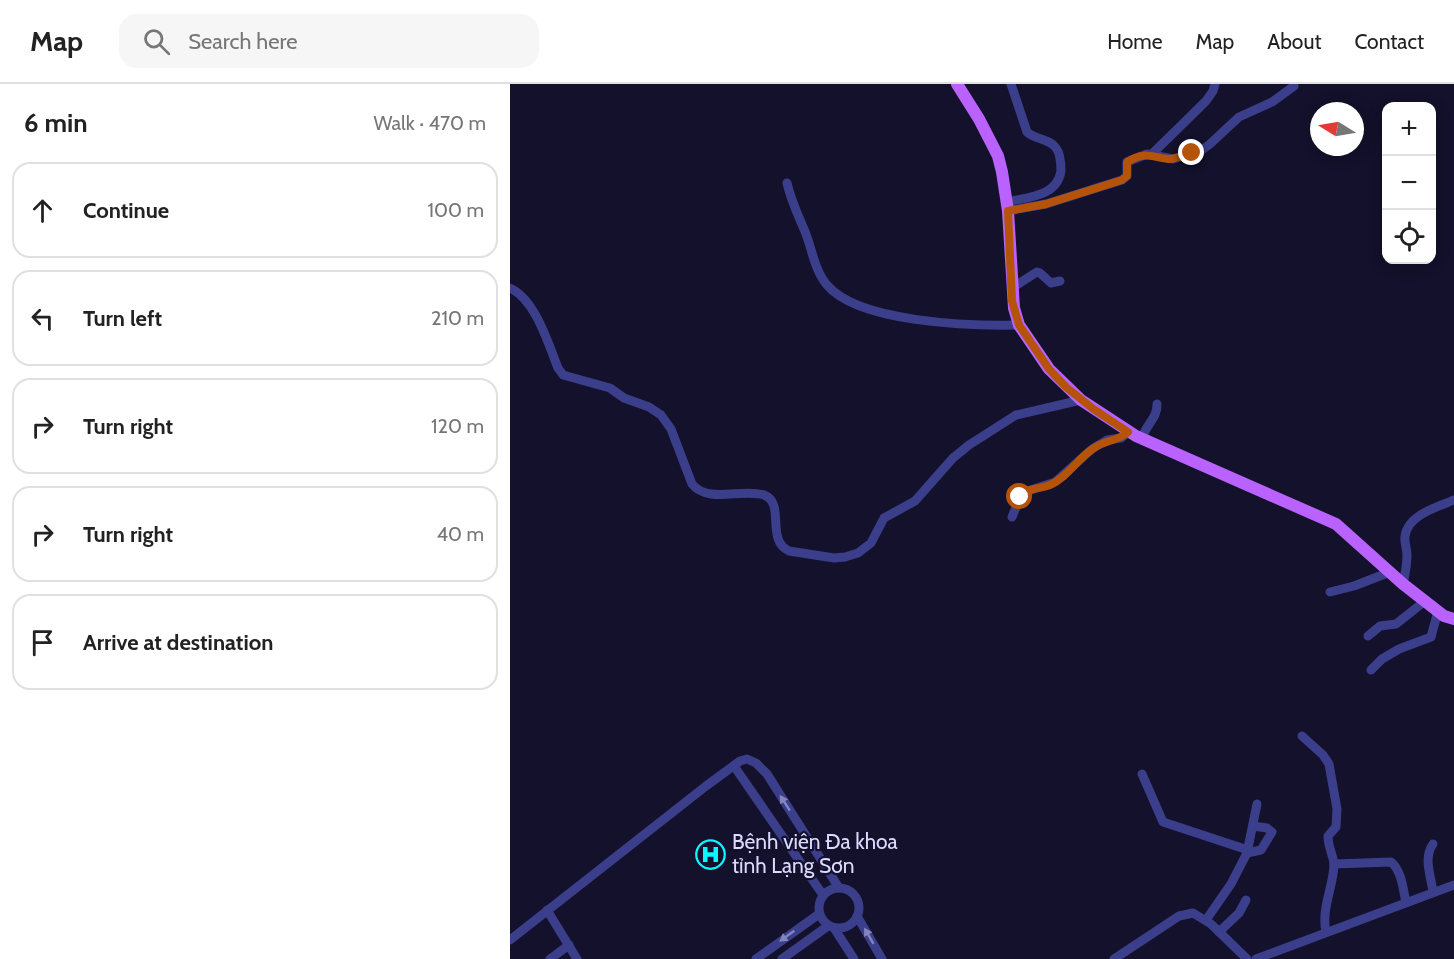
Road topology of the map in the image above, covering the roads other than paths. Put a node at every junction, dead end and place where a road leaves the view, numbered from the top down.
1 (957, 84) edge
2 (1011, 84) edge
3 (1215, 84) edge
4 (1294, 86) dead end
5 (1151, 155) junction
6 (787, 183) dead end
7 (1007, 206) junction
8 (1060, 281) dead end
9 (510, 288) edge
10 (1012, 288) junction
11 (1019, 325) junction
12 (1081, 400) junction
13 (1157, 404) dead end
14 (1128, 432) junction
15 (1142, 439) junction
16 (1454, 500) edge
17 (1012, 517) dead end
18 (1390, 572) junction
19 (1403, 584) junction
20 (1330, 592) dead end
21 (1425, 601) junction
22 (1438, 611) junction
23 (1454, 620) edge
24 (1368, 636) dead end
25 (1371, 670) dead end
26 (1302, 736) dead end
27 (734, 766) junction
28 (1142, 774) dead end
29 (1257, 804) dead end
30 (1252, 826) junction
31 (1433, 844) dead end
32 (1247, 851) junction
33 (1334, 864) junction
34 (1454, 885) edge
35 (838, 888) junction
36 (1433, 892) junction
37 (823, 895) junction
38 (1246, 900) dead end
39 (1406, 902) junction
40 (547, 910) junction
41 (819, 914) junction
42 (857, 916) junction
43 (1206, 920) junction
44 (831, 927) junction
45 (1219, 932) junction
46 (1326, 932) junction
47 (510, 940) edge
48 (569, 945) junction
49 (881, 958) edge
50 (550, 959) edge
51 (577, 959) edge
52 (756, 959) edge
53 (782, 959) edge
54 (854, 959) edge
55 (1114, 959) edge
56 (1247, 959) edge
57 (1256, 959) edge

1 - 7 main road
2 - 7 street
3 - 5 street
4 - 5 street
5 - 7 street
6 - 11 street
7 - 10 main road
8 - 10 street
9 - 12 street
10 - 11 main road
11 - 12 main road
12 - 14 main road
13 - 15 street
14 - 15 main road
14 - 17 street
15 - 18 main road
16 - 19 street
18 - 19 main road
18 - 20 street
19 - 21 main road
21 - 22 main road
21 - 24 street
22 - 23 main road
22 - 25 street
26 - 33 street
35 -> 27 street
27 - 37 street
27 - 40 street
28 - 32 street
29 - 30 street
30 - 32 street
30 - 32 street
31 - 36 street
32 - 43 street
33 - 39 street
33 - 46 street
34 - 36 street
35 - 37 street
35 - 42 street
36 - 39 street
37 - 41 street
38 - 45 street
39 - 46 street
40 - 47 street
40 - 48 street
41 - 44 street
41 -> 52 street
42 - 44 street
49 -> 42 street
43 - 45 street
43 - 55 street
44 - 53 street
44 - 54 street
45 - 56 street
46 - 57 street
48 - 50 street
48 - 51 street

